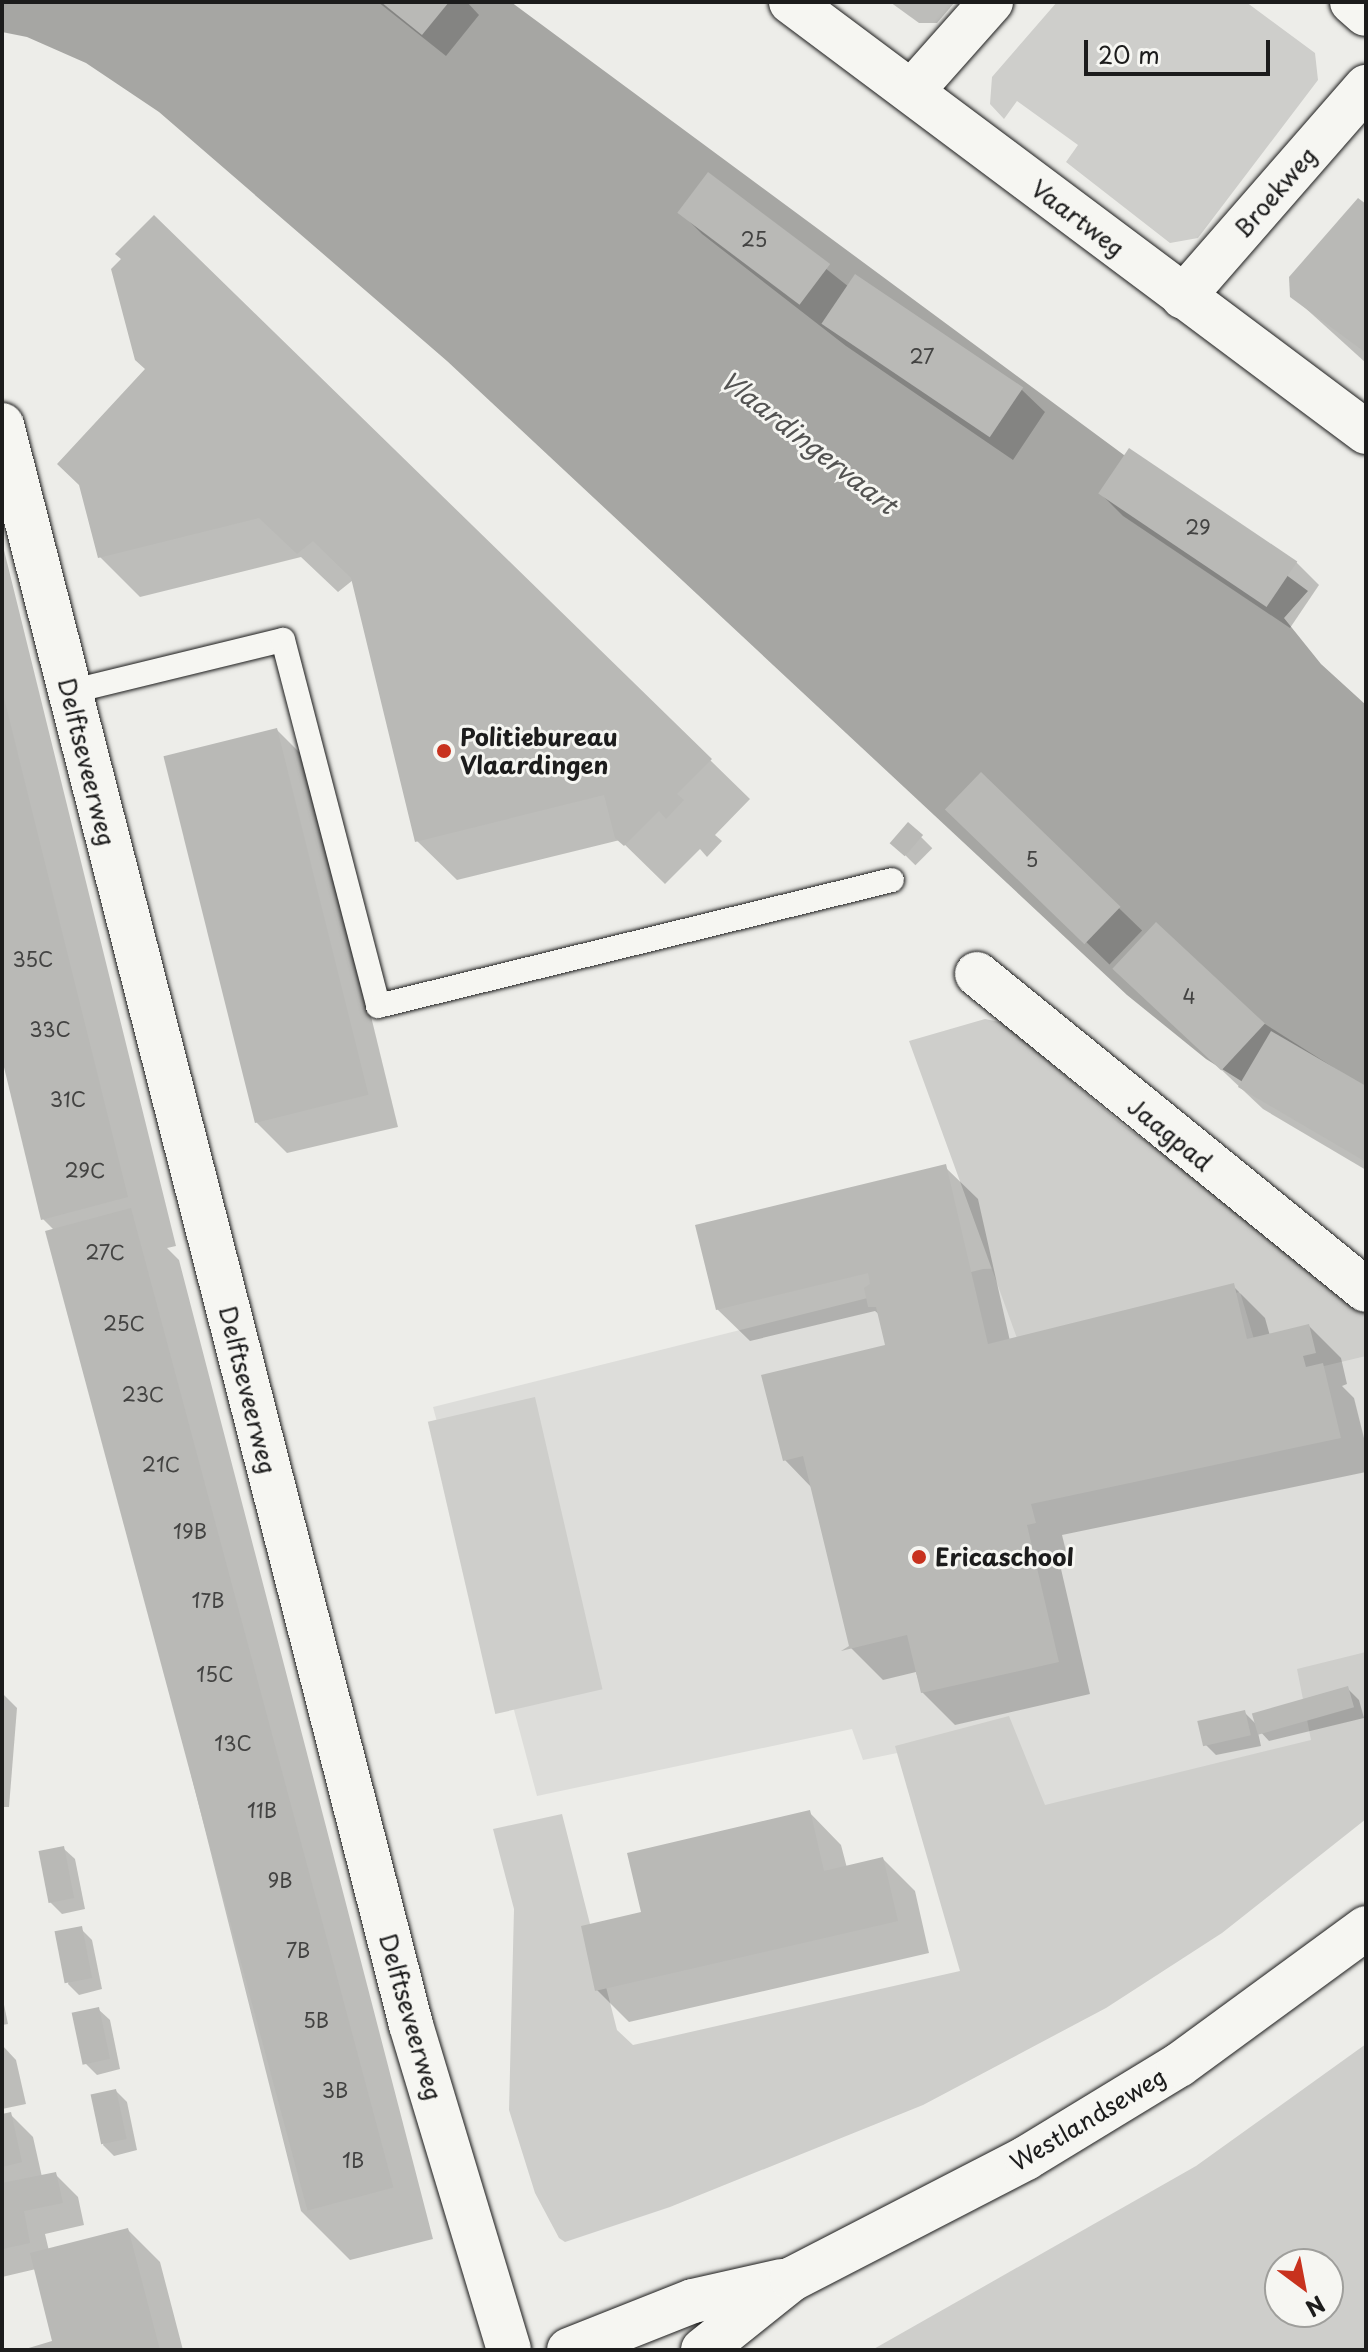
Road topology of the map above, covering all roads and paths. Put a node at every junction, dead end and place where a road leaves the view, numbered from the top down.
1 (791, 2) edge
2 (991, 2) edge
3 (1352, 2) edge
4 (1366, 14) edge
5 (1366, 87) edge
6 (912, 91) junction
7 (1183, 297) junction
8 (2, 425) edge
9 (1366, 432) edge
10 (69, 692) junction
11 (892, 880) dead end
12 (977, 974) dead end
13 (1366, 1290) edge
14 (1366, 1928) edge
15 (792, 2279) junction
16 (509, 2350) edge
17 (569, 2350) edge
18 (703, 2350) edge

1 - 6 street, Vaartweg
2 - 6 street
3 - 4 street
5 - 7 street, Broekweg
6 - 7 street, Vaartweg
7 - 9 street, Vaartweg
8 - 10 street, Delftseveerweg
10 - 11 lane
10 - 16 street, Delftseveerweg
12 - 13 street, Jaagpad
14 - 15 street, Westlandseweg
15 - 17 street, Westlandseweg
15 - 18 street, Westlandseweg

